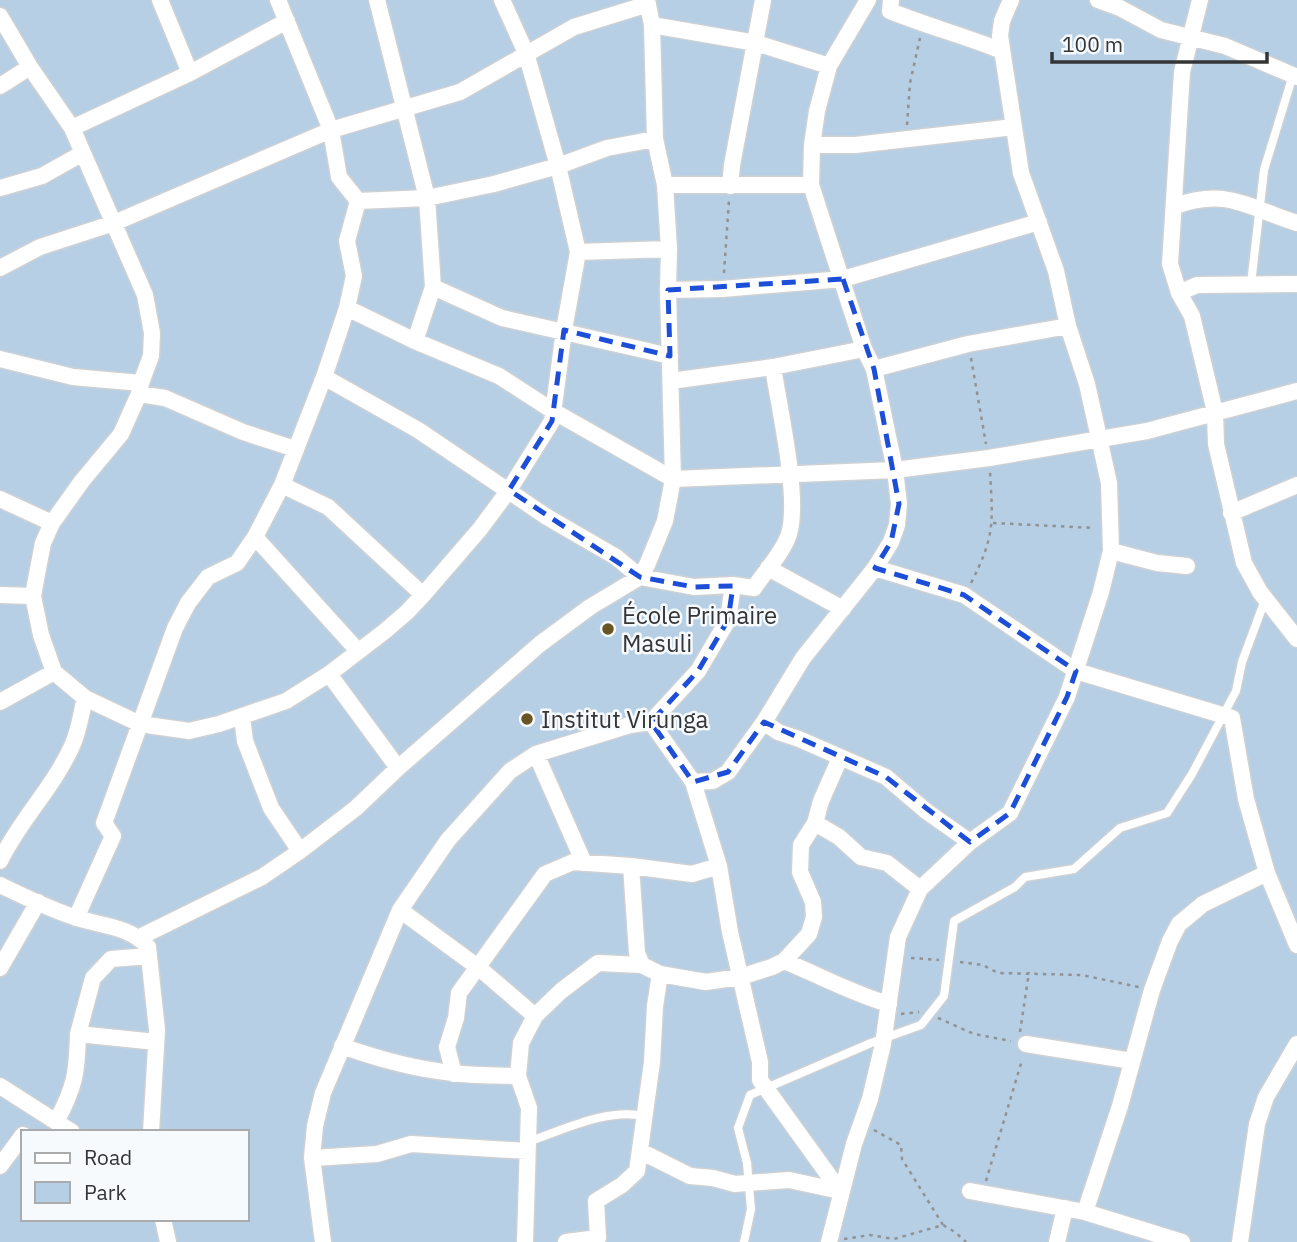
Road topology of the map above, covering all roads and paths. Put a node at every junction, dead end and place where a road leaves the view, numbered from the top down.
1 (160, 0) edge
2 (278, 0) edge
3 (377, 0) edge
4 (502, 0) edge
5 (763, 0) edge
6 (1011, 0) edge
7 (1098, 0) edge
8 (1200, 0) edge
9 (648, 2) edge
10 (866, 2) edge
11 (890, 6) edge
12 (0, 16) edge
13 (287, 20) junction
14 (922, 24) junction
15 (652, 25) junction
16 (1191, 37) junction
17 (756, 43) junction
18 (1002, 51) junction
19 (526, 54) junction
20 (829, 66) junction
21 (30, 67) junction
22 (190, 73) junction
23 (1295, 76) edge
24 (0, 86) edge
25 (403, 109) junction
26 (1014, 127) junction
27 (72, 128) junction
28 (331, 130) junction
29 (906, 138) junction
30 (655, 139) junction
31 (811, 145) junction
32 (83, 153) junction
33 (558, 166) junction
34 (666, 185) junction
35 (811, 185) junction
36 (730, 186) junction
37 (0, 188) edge
38 (427, 198) junction
39 (358, 201) junction
40 (1175, 206) junction
41 (1261, 209) junction
42 (1039, 222) junction
43 (114, 223) junction
44 (1297, 223) edge
45 (669, 249) junction
46 (578, 252) junction
47 (0, 268) edge
48 (842, 279) junction
49 (1251, 284) junction
50 (1297, 284) edge
51 (433, 287) junction
52 (668, 289) junction
53 (722, 289) junction
54 (1179, 293) junction
55 (347, 308) junction
56 (1068, 326) junction
57 (564, 330) junction
58 (415, 341) junction
59 (864, 349) junction
60 (670, 356) junction
61 (0, 359) edge
62 (774, 367) junction
63 (874, 369) junction
64 (324, 377) junction
65 (671, 381) junction
66 (140, 388) junction
67 (1297, 391) edge
68 (553, 411) junction
69 (1215, 412) junction
70 (1098, 440) junction
71 (295, 449) junction
72 (895, 470) junction
73 (789, 476) junction
74 (673, 479) junction
75 (282, 485) junction
76 (1297, 485) edge
77 (509, 490) junction
78 (0, 499) edge
79 (1231, 513) junction
80 (51, 523) junction
81 (993, 523) dead end
82 (1112, 529) junction
83 (256, 537) junction
84 (1111, 551) junction
85 (1187, 566) dead end
86 (768, 568) junction
87 (874, 568) junction
88 (640, 577) junction
89 (733, 585) junction
90 (0, 595) edge
91 (423, 595) junction
92 (33, 596) junction
93 (1266, 599) junction
94 (843, 609) junction
95 (1297, 639) edge
96 (358, 651) junction
97 (1076, 671) junction
98 (54, 672) junction
99 (330, 674) junction
100 (85, 698) junction
101 (0, 702) edge
102 (1222, 716) junction
103 (242, 717) junction
104 (651, 722) junction
105 (764, 722) junction
106 (140, 724) junction
107 (536, 754) junction
108 (840, 758) junction
109 (398, 768) junction
110 (693, 782) junction
111 (815, 822) junction
112 (970, 842) junction
113 (300, 851) junction
114 (0, 862) edge
115 (584, 863) junction
116 (631, 866) junction
117 (719, 866) junction
118 (1267, 873) junction
119 (0, 885) edge
120 (920, 889) junction
121 (38, 902) junction
122 (400, 910) junction
123 (76, 918) junction
124 (140, 937) junction
125 (1297, 944) edge
126 (149, 956) junction
127 (897, 956) junction
128 (785, 961) junction
129 (948, 961) junction
130 (642, 965) junction
131 (0, 968) edge
132 (479, 968) junction
133 (1029, 972) junction
134 (660, 974) junction
135 (740, 977) junction
136 (1152, 990) junction
137 (888, 1010) junction
138 (929, 1015) junction
139 (535, 1016) junction
140 (78, 1034) junction
141 (884, 1038) junction
142 (156, 1042) junction
143 (1027, 1044) joint
144 (1297, 1044) edge
145 (342, 1046) junction
146 (1132, 1061) junction
147 (454, 1074) junction
148 (518, 1076) junction
149 (0, 1086) edge
150 (766, 1088) junction
151 (41, 1111) junction
152 (644, 1116) junction
153 (56, 1122) junction
154 (861, 1124) junction
155 (26, 1130) edge
156 (69, 1130) edge
157 (151, 1130) edge
158 (21, 1137) edge
159 (527, 1147) junction
160 (640, 1151) junction
161 (312, 1158) junction
162 (0, 1166) edge
163 (748, 1183) junction
164 (840, 1191) junction
165 (976, 1192) joint
166 (1065, 1208) junction
167 (1085, 1212) junction
168 (163, 1221) edge
169 (943, 1225) junction
170 (829, 1241) edge
171 (168, 1242) edge
172 (323, 1242) edge
173 (525, 1242) edge
174 (566, 1242) edge
175 (744, 1242) edge
176 (966, 1242) edge
177 (1057, 1242) edge
178 (1182, 1242) edge
179 (1240, 1242) edge

1 - 22 street
2 - 13 street
3 - 25 street
4 - 19 street
5 - 17 street
6 - 18 street
7 - 16 street
8 - 16 street
9 - 15 street
9 - 19 street
10 - 11 street
10 - 20 street
11 - 14 street
12 - 21 street
13 - 22 street
13 - 28 street
14 - 18 street
14 - 29 path
15 - 17 street
15 - 30 street
16 - 23 street
16 - 40 street
17 - 20 street
17 - 36 street
18 - 26 street
19 - 25 street
19 - 33 street
20 - 31 street
21 - 24 street
21 - 27 street
22 - 27 street
23 - 41 lane
25 - 28 street
25 - 38 street
26 - 29 street
26 - 42 street
27 - 32 street
28 - 39 street
28 - 43 street
29 - 31 street
30 - 33 street
30 - 34 street
31 - 35 street
32 - 37 street
32 - 43 street
33 - 38 street
33 - 46 street
34 - 36 street
34 - 45 street
35 - 36 street
35 - 48 street
36 - 53 path
38 - 39 street
38 - 51 street
39 - 55 street
40 - 41 street
40 - 54 street
41 - 44 street
41 - 49 lane
42 - 48 street
42 - 56 street
43 - 47 street
43 - 66 street
45 - 46 street
45 - 52 street
46 - 57 street
48 - 53 street
48 - 59 street
49 - 50 street
49 - 54 street
51 - 57 street
51 - 58 street
52 - 53 street
52 - 60 street
54 - 69 street
55 - 58 street
55 - 64 street
56 - 63 street
56 - 70 street
57 - 60 street
57 - 68 street
58 - 68 street
59 - 62 street
59 - 63 street
60 - 65 street
61 - 66 street
62 - 65 street
62 - 73 street
63 - 72 street
64 - 71 street
64 - 77 street
65 - 74 street
66 - 71 street
66 - 80 street
67 - 69 street
68 - 74 street
68 - 77 street
69 - 70 street
69 - 79 street
70 - 72 street
70 - 82 street
71 - 75 street
72 - 73 street
72 - 87 street
73 - 74 street
73 - 86 street
74 - 88 street
75 - 83 street
75 - 91 street
76 - 79 street
77 - 88 street
77 - 91 street
78 - 80 street
79 - 93 street
80 - 92 street
81 - 82 path
82 - 84 street
83 - 96 street
83 - 106 street
84 - 85 street
84 - 97 street
86 - 89 street
86 - 94 street
87 - 94 street
87 - 97 street
88 - 89 street
88 - 109 street
89 - 104 street
90 - 92 street
91 - 96 street
92 - 98 street
93 - 95 street
93 - 102 lane
94 - 105 street
96 - 99 street
97 - 102 street
97 - 112 street
98 - 100 street
98 - 101 street
99 - 103 street
99 - 109 street
100 - 106 street
100 - 114 street
102 - 118 street
102 - 129 lane
103 - 106 street
103 - 113 street
104 - 107 street
104 - 110 street
105 - 108 street
105 - 110 street
106 - 123 street
107 - 115 street
107 - 122 street
108 - 111 street
108 - 112 street
109 - 113 street
110 - 117 street
111 - 120 street
111 - 128 street
112 - 120 street
113 - 124 street
115 - 116 street
115 - 132 street
116 - 117 street
116 - 130 street
117 - 135 street
118 - 125 street
118 - 136 street
119 - 121 street
120 - 127 street
121 - 123 street
121 - 131 street
122 - 132 street
122 - 145 street
123 - 124 street
124 - 126 street
126 - 140 street
126 - 142 street
127 - 129 path
127 - 137 street
128 - 135 street
128 - 137 street
129 - 133 path
129 - 138 lane
130 - 134 street
130 - 139 street
132 - 139 street
132 - 147 street
133 - 136 path
133 - 138 path
134 - 135 street
134 - 152 street
135 - 150 street
136 - 146 street
137 - 138 path
137 - 141 street
138 - 141 lane
139 - 148 street
140 - 142 street
140 - 153 street
141 - 150 lane
141 - 154 street
142 - 157 street
143 - 146 street
143 - 165 path
144 - 179 street
145 - 147 street
145 - 161 street
146 - 167 street
147 - 148 street
148 - 159 street
149 - 151 street
150 - 163 lane
150 - 164 street
151 - 153 street
151 - 155 street
152 - 159 lane
152 - 160 street
153 - 156 street
154 - 164 street
154 - 169 path
158 - 162 street
159 - 161 street
159 - 173 street
160 - 163 street
160 - 174 street
161 - 172 street
163 - 164 street
163 - 175 lane
164 - 170 street
165 - 166 street
166 - 167 street
166 - 177 street
167 - 178 street
168 - 171 street
169 - 170 path
169 - 176 path

